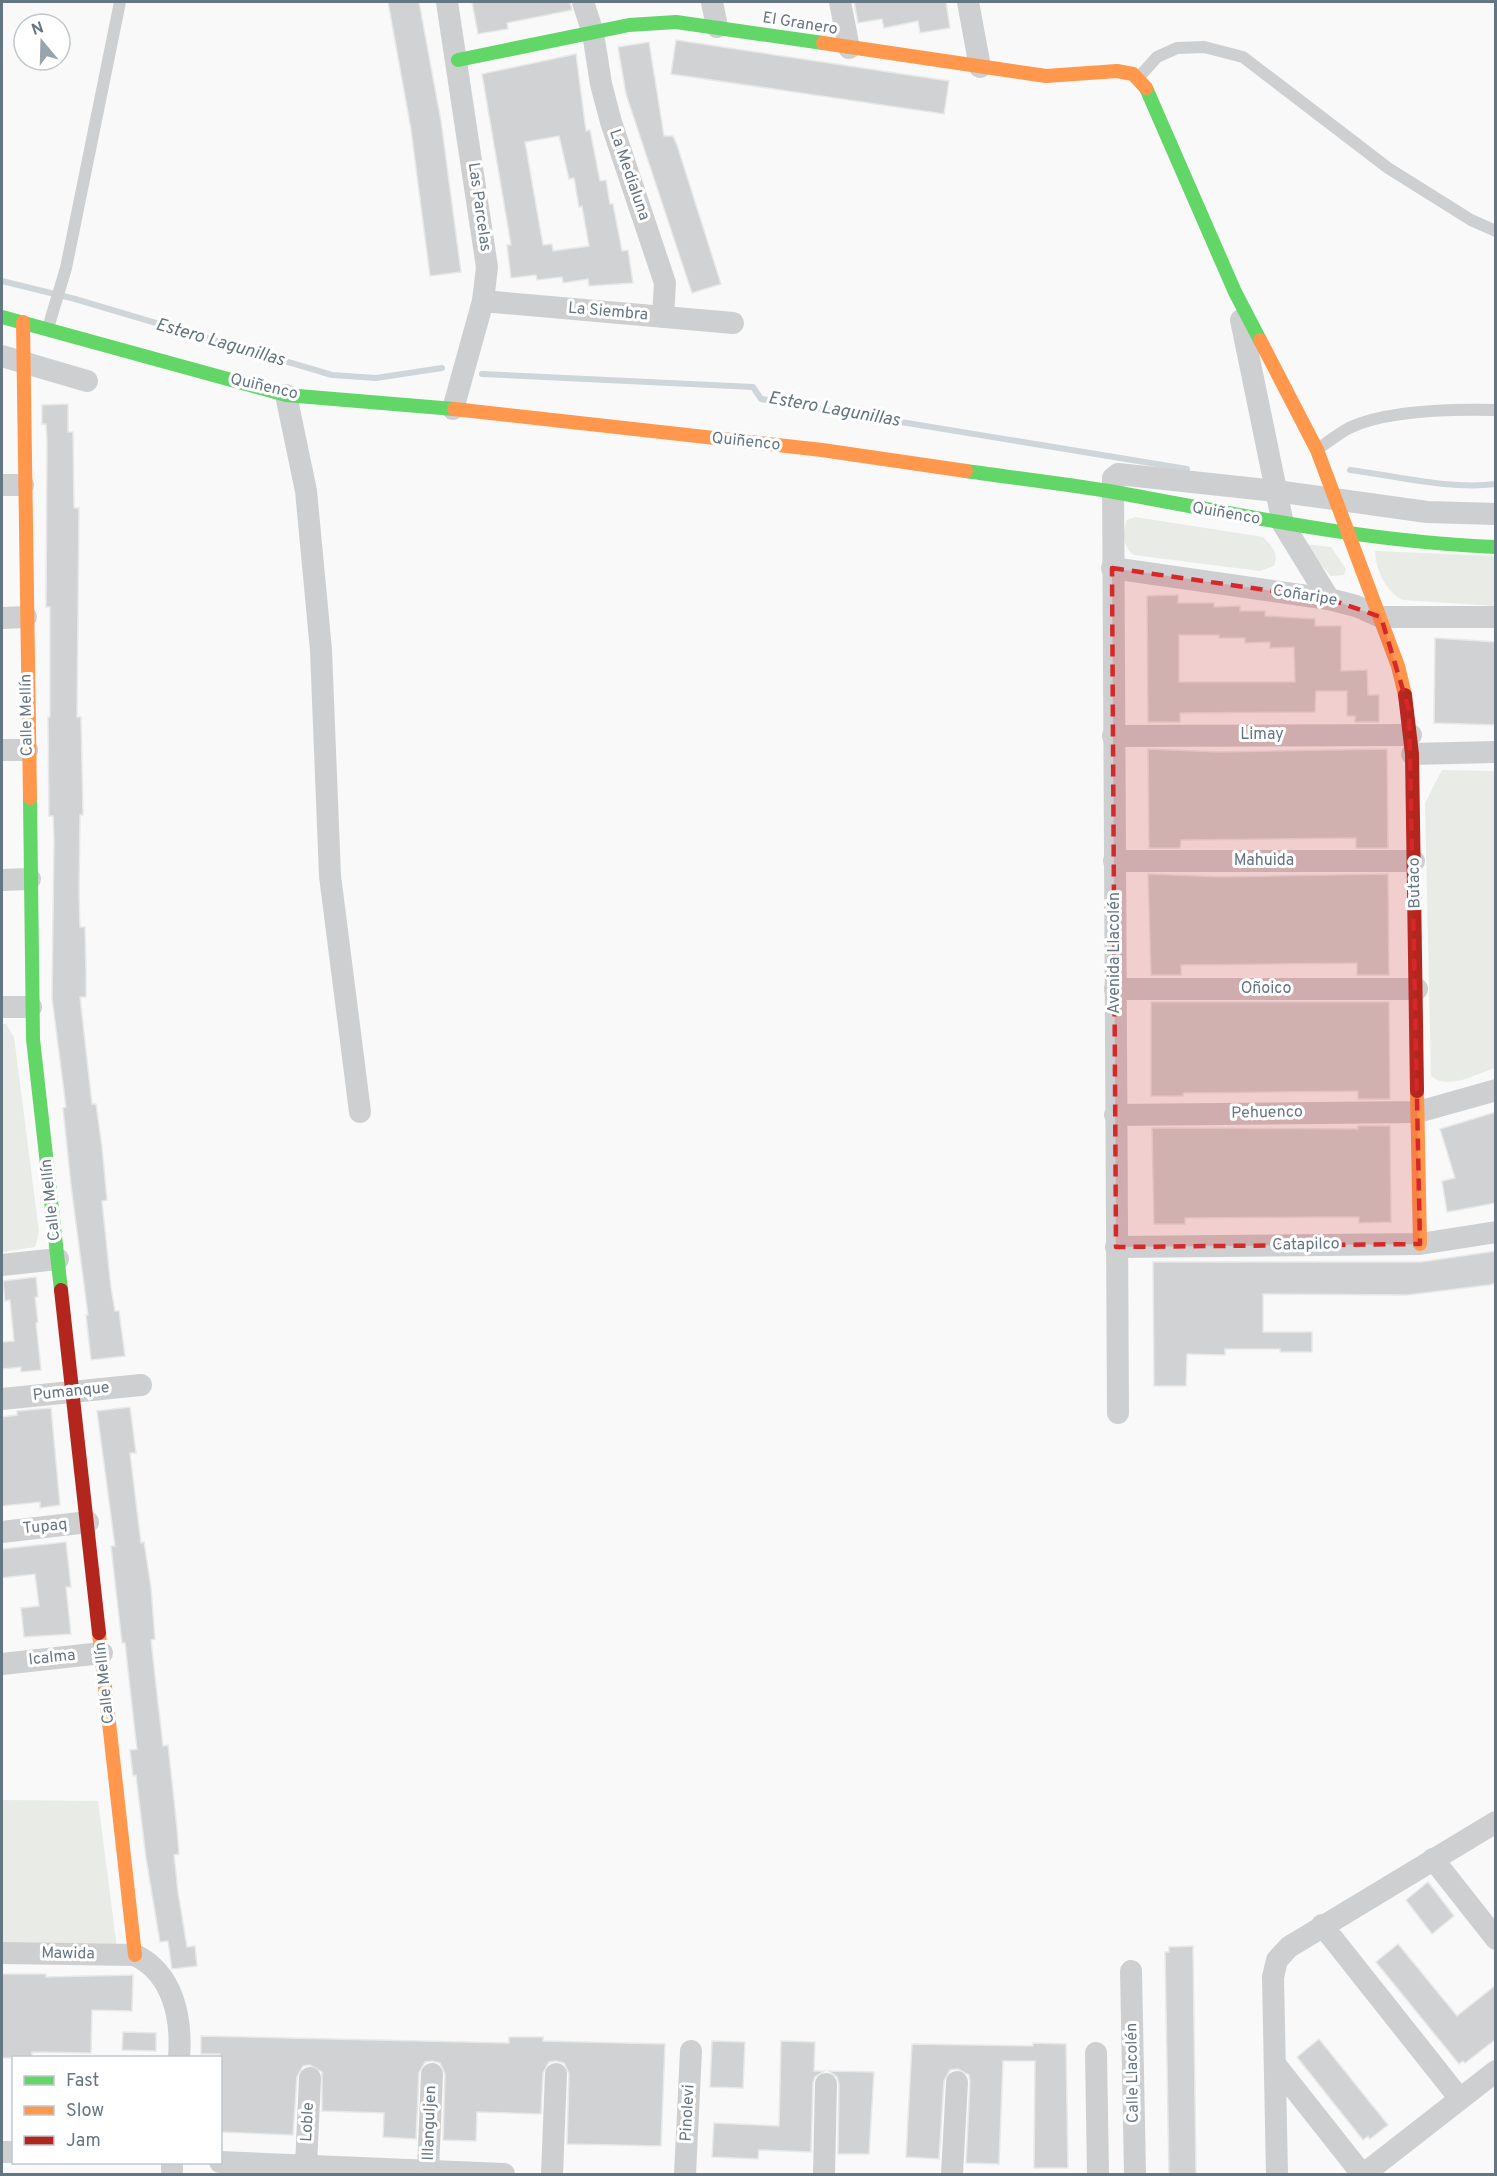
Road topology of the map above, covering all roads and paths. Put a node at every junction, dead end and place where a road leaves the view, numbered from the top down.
1 (120, 2) edge
2 (447, 2) edge
3 (583, 2) edge
4 (712, 2) edge
5 (840, 2) edge
6 (968, 2) edge
7 (717, 27) junction
8 (593, 33) junction
9 (849, 48) junction
10 (458, 60) junction
11 (980, 67) junction
12 (1139, 78) junction
13 (1496, 231) edge
14 (1235, 292) junction
15 (483, 301) junction
16 (2, 317) edge
17 (663, 317) junction
18 (23, 322) junction
19 (733, 323) dead end
20 (47, 329) junction
21 (11, 359) edge
22 (87, 381) dead end
23 (286, 395) junction
24 (453, 409) junction
25 (1496, 410) edge
26 (1317, 450) junction
27 (12, 485) edge
28 (1276, 491) junction
29 (1112, 492) junction
30 (1335, 500) junction
31 (1496, 514) edge
32 (1283, 524) junction
33 (1349, 532) junction
34 (1496, 547) edge
35 (1112, 568) junction
36 (1329, 599) junction
37 (26, 617) junction
38 (1381, 617) junction
39 (1496, 617) edge
40 (2, 618) edge
41 (1113, 736) junction
42 (1411, 745) junction
43 (2, 750) edge
44 (27, 750) junction
45 (1496, 752) edge
46 (1114, 861) junction
47 (1414, 861) junction
48 (30, 879) junction
49 (2, 880) edge
50 (1115, 989) junction
51 (1417, 989) junction
52 (2, 1007) edge
53 (31, 1007) junction
54 (1496, 1090) edge
55 (360, 1112) dead end
56 (1418, 1112) junction
57 (1115, 1115) junction
58 (1496, 1232) edge
59 (1420, 1244) junction
60 (1116, 1247) junction
61 (58, 1259) junction
62 (2, 1265) edge
63 (141, 1385) dead end
64 (73, 1392) junction
65 (2, 1399) edge
66 (1118, 1413) dead end
67 (88, 1522) junction
68 (2, 1532) edge
69 (102, 1653) junction
70 (2, 1664) edge
71 (1496, 1822) edge
72 (1433, 1859) junction
73 (1323, 1925) junction
74 (1496, 1939) edge
75 (2, 1953) edge
76 (135, 1955) junction
77 (1131, 1971) dead end
78 (691, 2051) dead end
79 (1096, 2053) dead end
80 (179, 2056) edge
81 (1275, 2064) junction
82 (1496, 2071) edge
83 (432, 2074) dead end
84 (556, 2074) dead end
85 (310, 2078) dead end
86 (957, 2082) dead end
87 (826, 2084) dead end
88 (1460, 2099) junction
89 (222, 2162) edge
90 (306, 2166) junction
91 (428, 2171) junction
92 (504, 2175) edge
93 (552, 2175) edge
94 (685, 2175) edge
95 (824, 2175) edge
96 (952, 2175) edge
97 (1098, 2175) edge
98 (1135, 2175) edge
99 (1277, 2175) edge
100 (1363, 2175) edge

1 - 20 lane
2 - 10 street, Las Parcelas
3 - 8 street, La Medialuna
4 - 7 street
5 - 9 street
6 - 11 street
7 - 8 street, El Granero
7 - 9 street, El Granero
8 - 10 street, El Granero
8 - 17 street, La Medialuna
9 - 11 street, El Granero
10 - 15 street, Las Parcelas
11 - 12 street, El Granero
12 - 13 lane
12 - 14 street, Butaco
14 - 26 street, Butaco
14 - 28 street
15 - 17 street, La Siembra
15 - 24 street, Las Parcelas
16 - 18 street, Quiñenco
17 - 19 street, La Siembra
18 - 20 street, Quiñenco
18 - 21 street, Calle Mellín
20 - 23 street, Quiñenco
21 - 22 street
21 - 27 street, Calle Mellín
23 - 24 street, Quiñenco
23 - 55 street
24 - 29 street, Quiñenco
25 - 26 lane
26 - 30 street, Butaco
27 - 37 street, Calle Mellín
28 - 29 street
28 - 30 street
28 - 32 street
29 - 32 street, Quiñenco
29 - 35 street, Avenida Llacolén
30 - 31 street
30 - 33 street, Butaco
32 - 33 street, Quiñenco
32 - 36 street
33 - 34 street, Quiñenco
33 - 38 street, Butaco
35 - 36 street, Coñaripe
35 - 41 street, Avenida Llacolén
36 - 38 street, Coñaripe
37 - 40 street
37 - 44 street, Calle Mellín
38 - 39 street, Coñaripe
38 - 42 street, Butaco
41 - 42 street, Limay
41 - 46 street, Avenida Llacolén
42 - 45 street, Limay
42 - 47 street, Butaco
43 - 44 street
44 - 48 street, Calle Mellín
46 - 47 street, Mahuida
46 - 50 street, Avenida Llacolén
47 - 51 street, Butaco
48 - 49 street
48 - 53 street, Calle Mellín
50 - 51 street, Oñoico
50 - 57 street, Avenida Llacolén
51 - 56 street, Butaco
52 - 53 street
53 - 61 street, Calle Mellín
54 - 56 street, Pehuenco
56 - 57 street, Pehuenco
56 - 59 street, Butaco
57 - 60 street, Avenida Llacolén
58 - 59 street, Catapilco
59 - 60 street, Catapilco
60 - 66 street, Avenida Llacolén
61 - 62 street
61 - 64 street, Calle Mellín
63 - 64 street, Pumanque
64 - 65 street, Pumanque
64 - 67 street, Calle Mellín
67 - 68 street, Tupaq
67 - 69 street, Calle Mellín
69 - 70 street, Icalma
69 - 76 street, Calle Mellín
71 - 72 street
72 - 73 street
72 - 74 street
73 - 81 street
73 - 88 street
75 - 76 street, Mawida
76 - 80 street
77 - 98 street, Calle Llacolén
78 - 94 street, Pinolevi
79 - 97 street
81 - 99 street
81 - 100 street
82 - 88 street
83 - 91 street, Illanguljen
84 - 93 street
85 - 90 street, Loble
86 - 96 street
87 - 95 street
88 - 100 street
89 - 90 street
90 - 91 street
91 - 92 street

